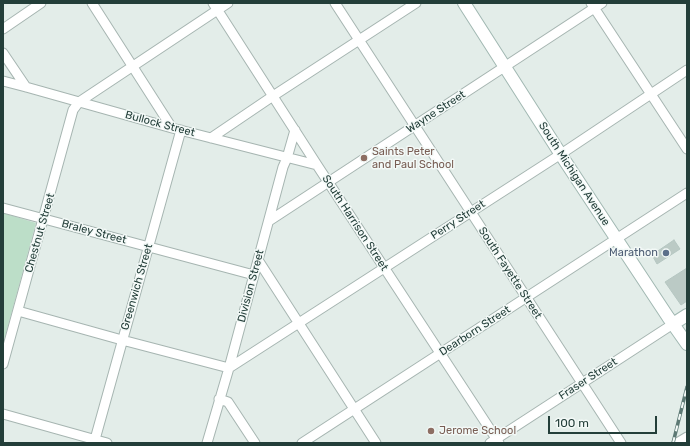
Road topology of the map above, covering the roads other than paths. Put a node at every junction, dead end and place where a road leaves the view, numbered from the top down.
1 (41, 3) edge
2 (92, 3) edge
3 (228, 3) edge
4 (335, 3) edge
5 (416, 3) edge
6 (464, 3) edge
7 (596, 5) edge
8 (215, 6) edge
9 (3, 29) edge
10 (359, 40) junction
11 (3, 53) edge
12 (132, 66) junction
13 (504, 67) junction
14 (687, 70) edge
15 (3, 81) edge
16 (26, 87) junction
17 (651, 94) junction
18 (273, 96) junction
19 (79, 102) junction
20 (415, 126) junction
21 (177, 129) junction
22 (295, 130) junction
23 (212, 138) junction
24 (687, 149) edge
25 (560, 154) junction
26 (287, 158) junction
27 (317, 165) junction
28 (329, 182) junction
29 (687, 193) edge
30 (3, 208) edge
31 (470, 212) junction
32 (44, 219) junction
33 (269, 221) junction
34 (616, 239) junction
35 (148, 247) junction
36 (258, 260) junction
37 (384, 267) junction
38 (254, 275) junction
39 (526, 298) junction
40 (18, 311) junction
41 (687, 315) edge
42 (299, 323) junction
43 (673, 324) junction
44 (122, 340) junction
45 (687, 344) edge
46 (440, 354) junction
47 (3, 364) edge
48 (229, 368) junction
49 (582, 383) junction
50 (219, 399) junction
51 (354, 409) junction
52 (3, 414) edge
53 (687, 437) edge
54 (95, 441) edge
55 (495, 442) edge
56 (107, 443) edge
57 (207, 443) edge
58 (255, 443) edge
59 (302, 443) edge
60 (376, 443) edge
61 (621, 443) edge
62 (677, 443) edge

1 - 9 street
2 - 12 street
3 - 8 street
4 - 10 street, South Fayette Street
5 - 10 street
6 - 13 street, South Michigan Avenue
7 - 13 street, Wayne Street
7 - 17 street
8 - 12 street
8 - 18 street, South Harrison Street
10 - 18 street
10 - 20 street, South Fayette Street
11 - 16 street
12 - 19 street
12 - 21 street
13 - 20 street, Wayne Street
13 - 25 street, South Michigan Avenue
14 - 17 street, Perry Street
15 - 16 street, Bullock Street
16 - 19 street, Bullock Street
17 - 24 street
17 - 25 street, Perry Street
18 - 22 street, South Harrison Street
18 - 23 street
19 - 21 street, Bullock Street
19 - 32 street, Chestnut Street
20 - 28 street, Wayne Street
20 - 31 street, South Fayette Street
21 - 23 street, Bullock Street
21 - 35 street, Greenwich Street
22 - 26 street, Division Street
22 - 27 street, South Harrison Street
23 - 26 street, Bullock Street
25 - 31 street, Perry Street
25 - 34 street, South Michigan Avenue
26 - 27 street, Bullock Street
26 - 33 street, Division Street
27 - 28 street, South Harrison Street
28 - 33 street, Wayne Street
28 - 37 street, South Harrison Street
29 - 34 street, Dearborn Street
30 - 32 street, Braley Street
31 - 37 street, Perry Street
31 - 39 street, South Fayette Street
32 - 35 street, Braley Street
32 - 40 street, Chestnut Street
33 - 36 street, Division Street
34 - 39 street, Dearborn Street
34 - 43 street, South Michigan Avenue
35 - 38 street, Braley Street
35 - 44 street, Greenwich Street
36 - 38 street, Division Street
36 - 42 street
37 - 42 street, Perry Street
37 - 46 street, South Harrison Street
38 - 48 street, Division Street
39 - 46 street, Dearborn Street
39 - 49 street, South Fayette Street
40 - 44 street
40 - 47 street, Chestnut Street
41 - 43 street, Fraser Street
42 - 48 street, Perry Street
42 - 51 street
43 - 45 street, South Michigan Avenue
43 - 49 street, Fraser Street
44 - 48 street
44 - 54 street, Greenwich Street
46 - 51 street, Dearborn Street
46 - 55 street, South Harrison Street
48 - 50 street, Division Street
49 - 55 street, Fraser Street
49 - 61 street, South Fayette Street
50 - 57 street, Division Street
50 - 58 street
51 - 59 street, Dearborn Street
51 - 60 street
52 - 54 street
53 - 62 street
54 - 56 street

